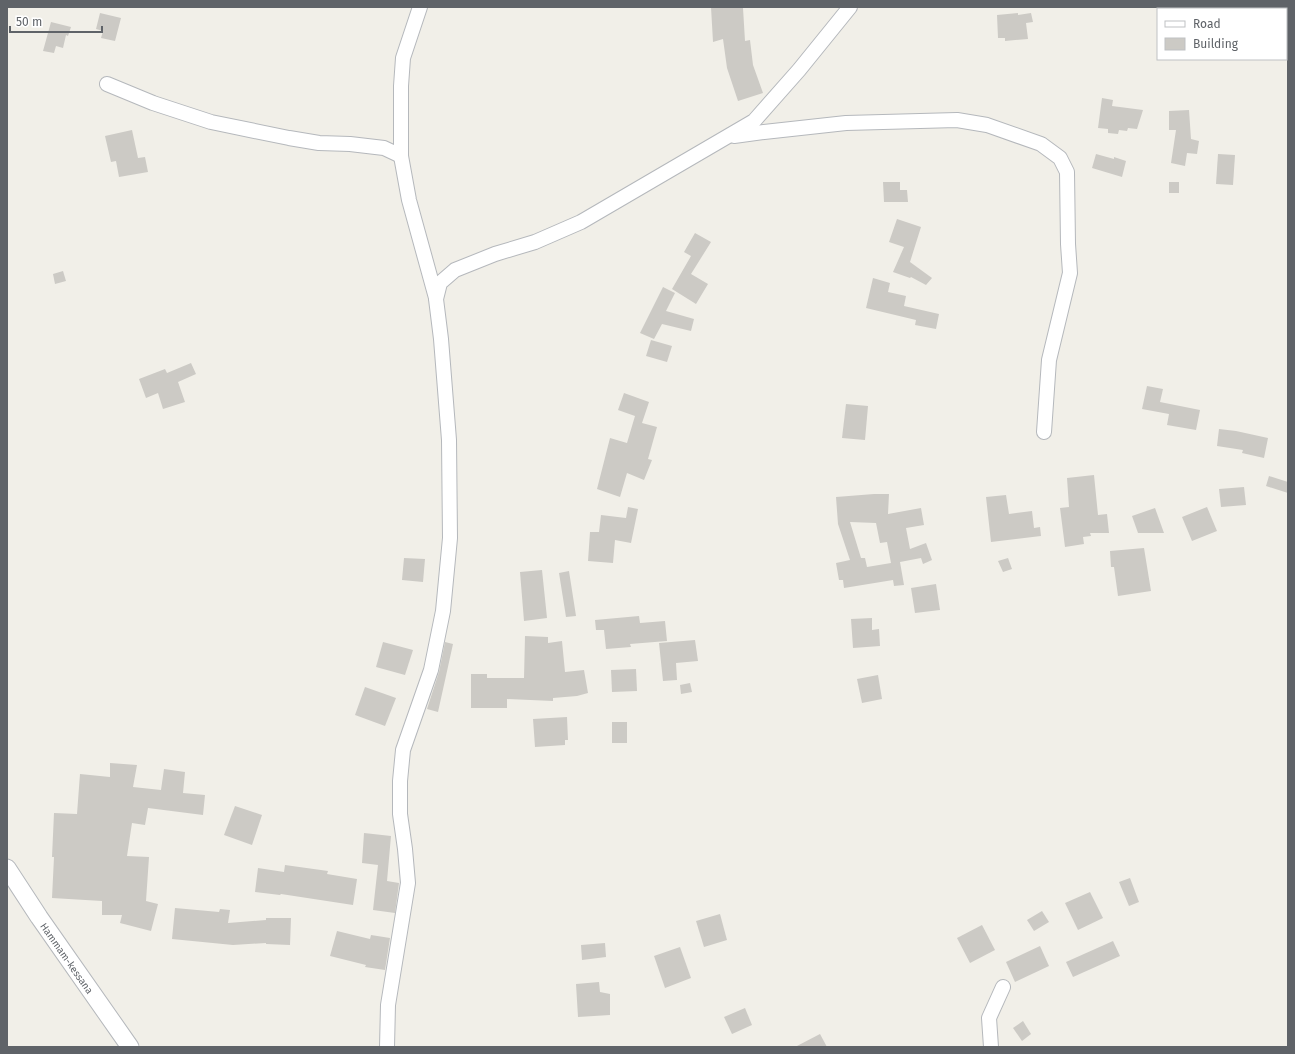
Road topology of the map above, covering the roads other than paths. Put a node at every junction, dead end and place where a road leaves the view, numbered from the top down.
1 (420, 7) edge
2 (850, 7) edge
3 (107, 84) dead end
4 (728, 138) junction
5 (401, 156) junction
6 (436, 299) junction
7 (1044, 432) dead end
8 (7, 868) edge
9 (1003, 987) dead end
10 (130, 1047) edge
11 (387, 1047) edge
12 (991, 1047) edge

1 - 5 street
2 - 4 street
3 - 5 street
4 - 6 street
4 - 7 street
5 - 6 street
6 - 11 street
8 - 10 street, Hammam-kessana
9 - 12 street

